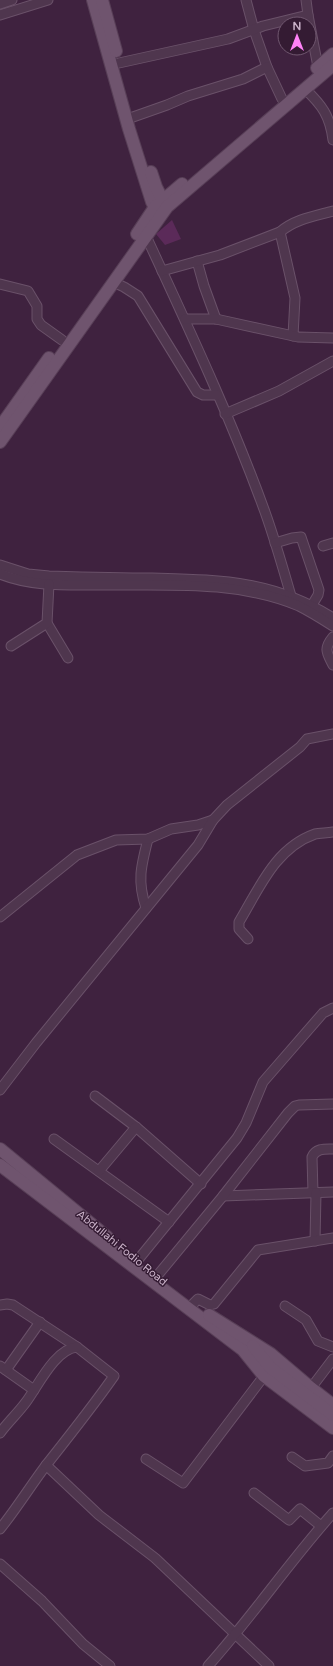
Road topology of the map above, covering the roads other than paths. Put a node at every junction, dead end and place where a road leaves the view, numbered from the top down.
1 (12, 0) edge
2 (48, 0) edge
3 (246, 0) edge
4 (306, 0) edge
5 (94, 1) edge
6 (0, 4) edge
7 (0, 15) edge
8 (308, 15) junction
9 (254, 30) junction
10 (333, 54) edge
11 (119, 63) junction
12 (333, 65) edge
13 (318, 67) junction
14 (268, 68) junction
15 (305, 89) junction
16 (282, 100) junction
17 (134, 117) junction
18 (333, 140) edge
19 (161, 208) junction
20 (333, 211) edge
21 (280, 232) junction
22 (146, 236) junction
23 (197, 262) junction
24 (162, 271) junction
25 (113, 282) junction
26 (0, 284) edge
27 (185, 318) junction
28 (216, 319) junction
29 (293, 336) junction
30 (333, 338) edge
31 (62, 340) junction
32 (333, 361) edge
33 (217, 395) junction
34 (225, 414) junction
35 (0, 427) edge
36 (0, 442) edge
37 (333, 542) edge
38 (275, 543) junction
39 (322, 546) dead end
40 (0, 565) edge
41 (0, 574) edge
42 (48, 584) junction
43 (291, 596) junction
44 (312, 605) junction
45 (333, 618) edge
46 (47, 623) junction
47 (333, 626) edge
48 (333, 637) edge
49 (11, 646) dead end
50 (68, 658) dead end
51 (333, 666) edge
52 (333, 734) edge
53 (213, 820) junction
54 (333, 832) edge
55 (148, 839) junction
56 (146, 908) junction
57 (0, 917) edge
58 (248, 940) dead end
59 (333, 1008) edge
60 (0, 1090) edge
61 (95, 1096) dead end
62 (333, 1104) edge
63 (136, 1127) junction
64 (54, 1139) dead end
65 (0, 1149) edge
66 (333, 1149) edge
67 (0, 1165) edge
68 (99, 1171) junction
69 (201, 1184) junction
70 (333, 1192) edge
71 (315, 1193) junction
72 (223, 1196) junction
73 (168, 1222) junction
74 (333, 1238) edge
75 (315, 1241) junction
76 (137, 1261) junction
77 (157, 1276) junction
78 (193, 1304) junction
79 (0, 1305) edge
80 (285, 1306) dead end
81 (40, 1322) junction
82 (246, 1345) junction
83 (77, 1347) junction
84 (333, 1347) edge
85 (333, 1359) edge
86 (3, 1368) edge
87 (264, 1376) junction
88 (310, 1388) junction
89 (34, 1390) junction
90 (333, 1405) edge
91 (333, 1415) edge
92 (333, 1428) edge
93 (0, 1433) edge
94 (333, 1456) edge
95 (292, 1457) dead end
96 (146, 1460) dead end
97 (46, 1465) junction
98 (254, 1493) dead end
99 (333, 1513) edge
100 (321, 1526) junction
101 (0, 1529) edge
102 (0, 1564) edge
103 (236, 1635) junction
104 (110, 1666) edge
105 (208, 1666) edge
106 (268, 1666) edge

1 - 6 street
2 - 7 street
3 - 9 street
4 - 8 street
5 - 11 main road
5 - 19 main road
8 - 9 street
8 - 13 street
9 - 11 street
9 - 14 street
10 - 13 main road
11 - 17 main road
12 - 15 main road
13 - 16 main road
14 - 16 street
14 - 17 street
15 - 18 street
15 - 19 main road
16 - 19 main road
17 - 19 main road
19 - 22 main road
19 - 31 main road
20 - 21 street
21 - 23 street
21 - 29 street
22 - 24 street
22 - 25 main road
23 - 24 street
23 - 28 street
24 - 27 street
25 - 33 street
25 - 36 main road
26 - 31 street
27 - 28 street
27 - 33 street
28 - 29 street
29 - 30 street
31 - 35 main road
32 - 34 street
33 - 34 street
34 - 38 street
37 - 39 street
38 - 43 street
38 - 44 street
40 - 43 street
41 - 42 street
42 - 46 street
42 - 47 street
43 - 44 street
44 - 45 street
46 - 49 street
46 - 50 street
48 - 51 street
52 - 53 street
53 - 55 street
53 - 56 street
54 - 58 street
55 - 56 street
55 - 57 street
56 - 60 street
59 - 69 street
61 - 63 street
62 - 72 street
63 - 68 street
63 - 69 street
64 - 68 street
65 - 76 main road, Abdullahi Fodio Road
66 - 71 street
67 - 82 main road, Abdullahi Fodio Road
68 - 73 street
69 - 73 street
70 - 71 street
71 - 72 street
71 - 75 street
72 - 77 street
73 - 76 street
74 - 75 street
75 - 78 street
76 - 77 main road, Abdullahi Fodio Road
77 - 78 main road, Abdullahi Fodio Road
78 - 82 main road, Abdullahi Fodio Road
79 - 81 street
80 - 84 street
81 - 83 street
81 - 86 street
82 - 87 main road
82 - 88 main road
82 - 91 main road
83 - 89 street
83 - 97 street
85 - 88 street
86 - 89 street
87 - 92 main road
87 - 96 street
88 - 90 main road
89 - 93 street
94 - 95 street
97 - 101 street
97 - 103 street
98 - 100 street
99 - 100 street
100 - 103 street
102 - 104 street
103 - 105 street
103 - 106 street

